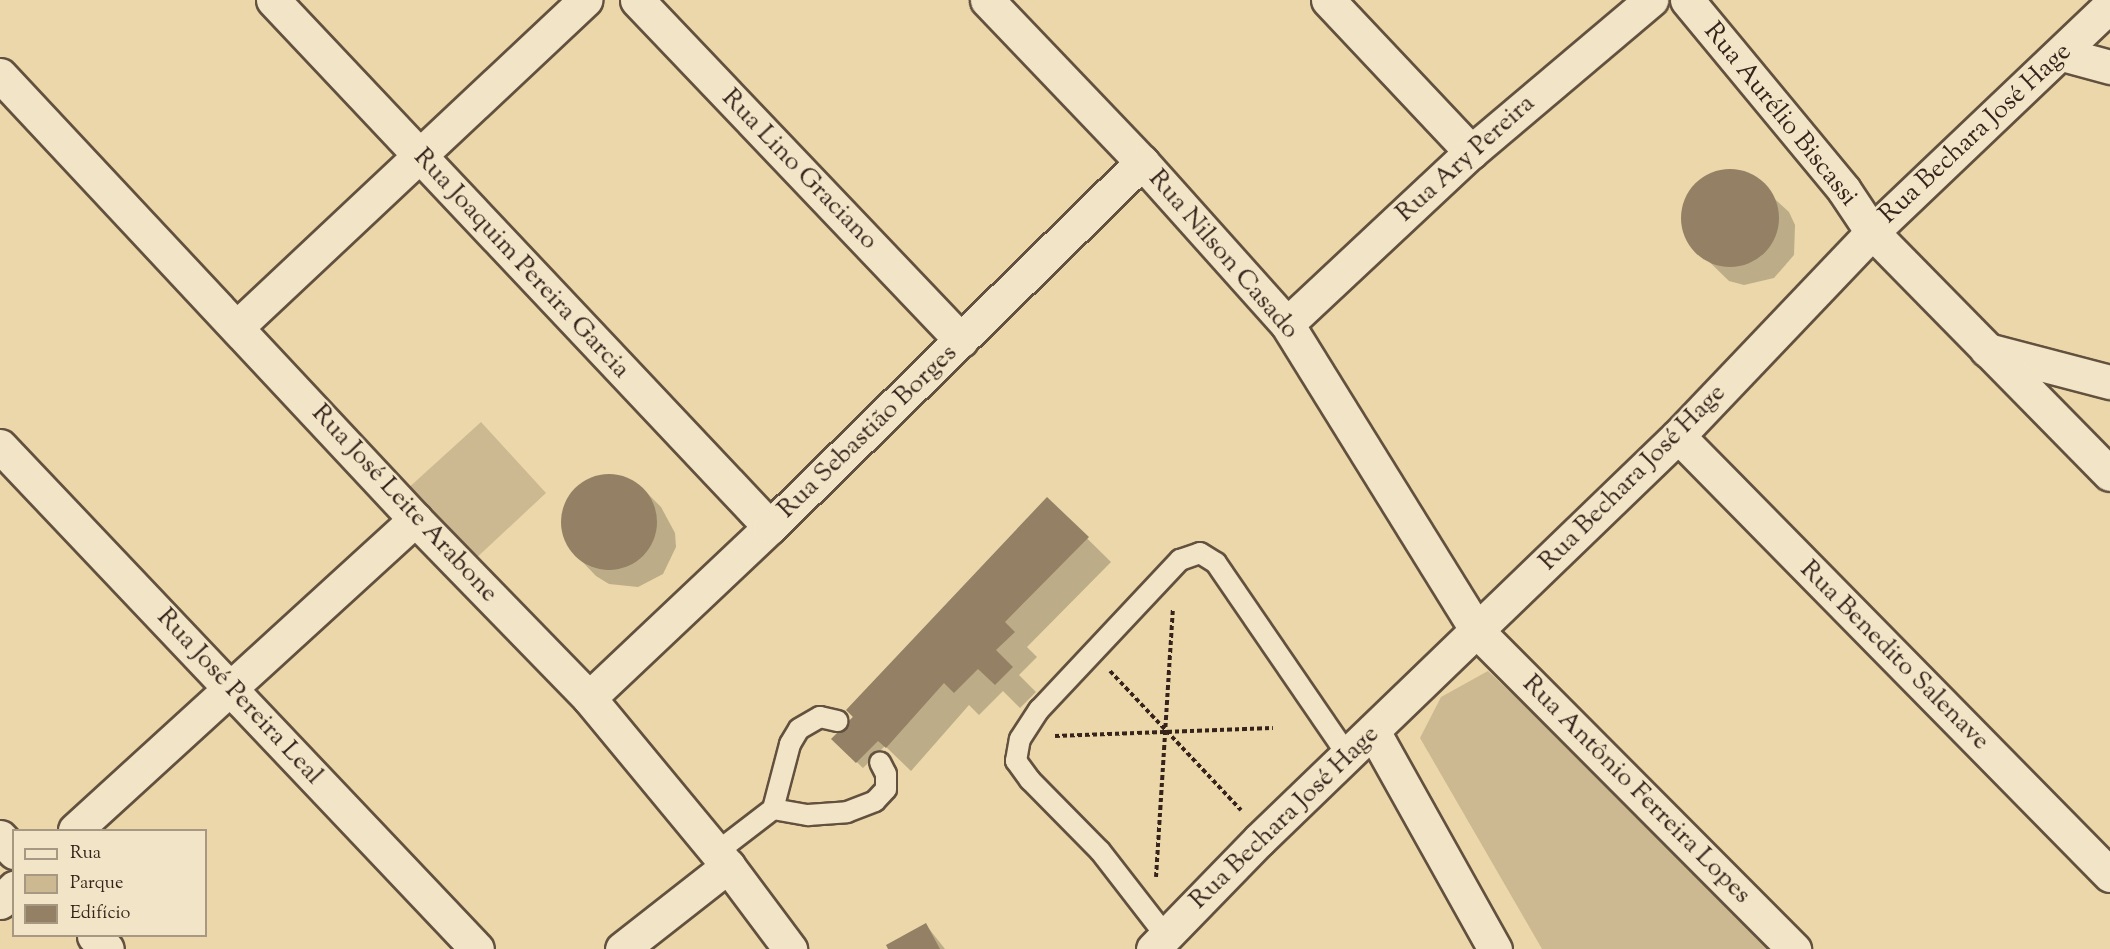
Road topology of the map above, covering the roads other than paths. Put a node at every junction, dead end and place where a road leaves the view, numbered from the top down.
1 (273, 0) edge
2 (585, 0) edge
3 (637, 0) edge
4 (987, 0) edge
5 (1328, 0) edge
6 (1651, 0) edge
7 (1687, 0) edge
8 (2110, 4) edge
9 (2062, 54) junction
10 (2110, 67) edge
11 (0, 75) edge
12 (1471, 152) junction
13 (418, 154) junction
14 (1142, 162) junction
15 (1872, 232) junction
16 (1287, 324) junction
17 (237, 327) junction
18 (962, 340) junction
19 (1987, 350) junction
20 (2110, 382) edge
21 (1678, 436) junction
22 (0, 446) edge
23 (2110, 474) edge
24 (415, 519) junction
25 (770, 527) junction
26 (1478, 632) junction
27 (230, 687) junction
28 (589, 698) junction
29 (838, 721) dead end
30 (1373, 731) junction
31 (1348, 756) junction
32 (880, 762) dead end
33 (773, 809) junction
34 (77, 829) edge
35 (0, 837) edge
36 (12, 850) edge
37 (722, 859) junction
38 (2110, 875) edge
39 (12, 890) edge
40 (0, 902) edge
41 (95, 937) edge
42 (1164, 945) edge
43 (107, 949) edge
44 (477, 949) edge
45 (622, 949) edge
46 (790, 949) edge
47 (1495, 949) edge
48 (1794, 949) edge

1 - 13 street, Rua Joaquim Pereira Garcia
2 - 13 street
3 - 18 street, Rua Lino Graciano
4 - 14 street, Rua Nilson Casado
5 - 12 street
6 - 12 street, Rua Ary Pereira
7 - 15 street, Rua Aurélio Biscassi
8 - 9 street, Rua Bechara José Hage
9 - 10 street
9 - 15 street, Rua Bechara José Hage
11 - 17 street, Rua José Leite Arabone
12 - 16 street, Rua Ary Pereira
13 - 17 street
13 - 25 street, Rua Joaquim Pereira Garcia
14 - 16 street, Rua Nilson Casado
14 - 18 street, Rua Sebastião Borges
15 - 19 street, Rua Aurélio Biscassi
15 - 21 street, Rua Bechara José Hage
16 - 26 street, Rua Nilson Casado
17 - 24 street, Rua José Leite Arabone
18 - 25 street, Rua Sebastião Borges
19 - 20 street
19 - 23 street, Rua Aurélio Biscassi
21 - 26 street, Rua Bechara José Hage
21 - 38 street, Rua Benedito Salenave
22 - 27 street, Rua José Pereira Leal
24 - 27 street
24 - 28 street, Rua José Leite Arabone
25 - 28 street, Rua Sebastião Borges
26 - 30 street, Rua Bechara José Hage
26 - 48 street, Rua Antônio Ferreira Lopes
27 - 34 street
27 - 44 street, Rua José Pereira Leal
28 - 37 street, Rua José Leite Arabone
29 - 33 lane
30 - 31 street, Rua Bechara José Hage
30 - 47 street
31 - 42 street, Rua Bechara José Hage
31 - 42 lane
32 - 33 lane
33 - 37 lane
35 - 36 street
37 - 45 street
37 - 46 street, Rua José Leite Arabone
39 - 40 street
41 - 43 street

